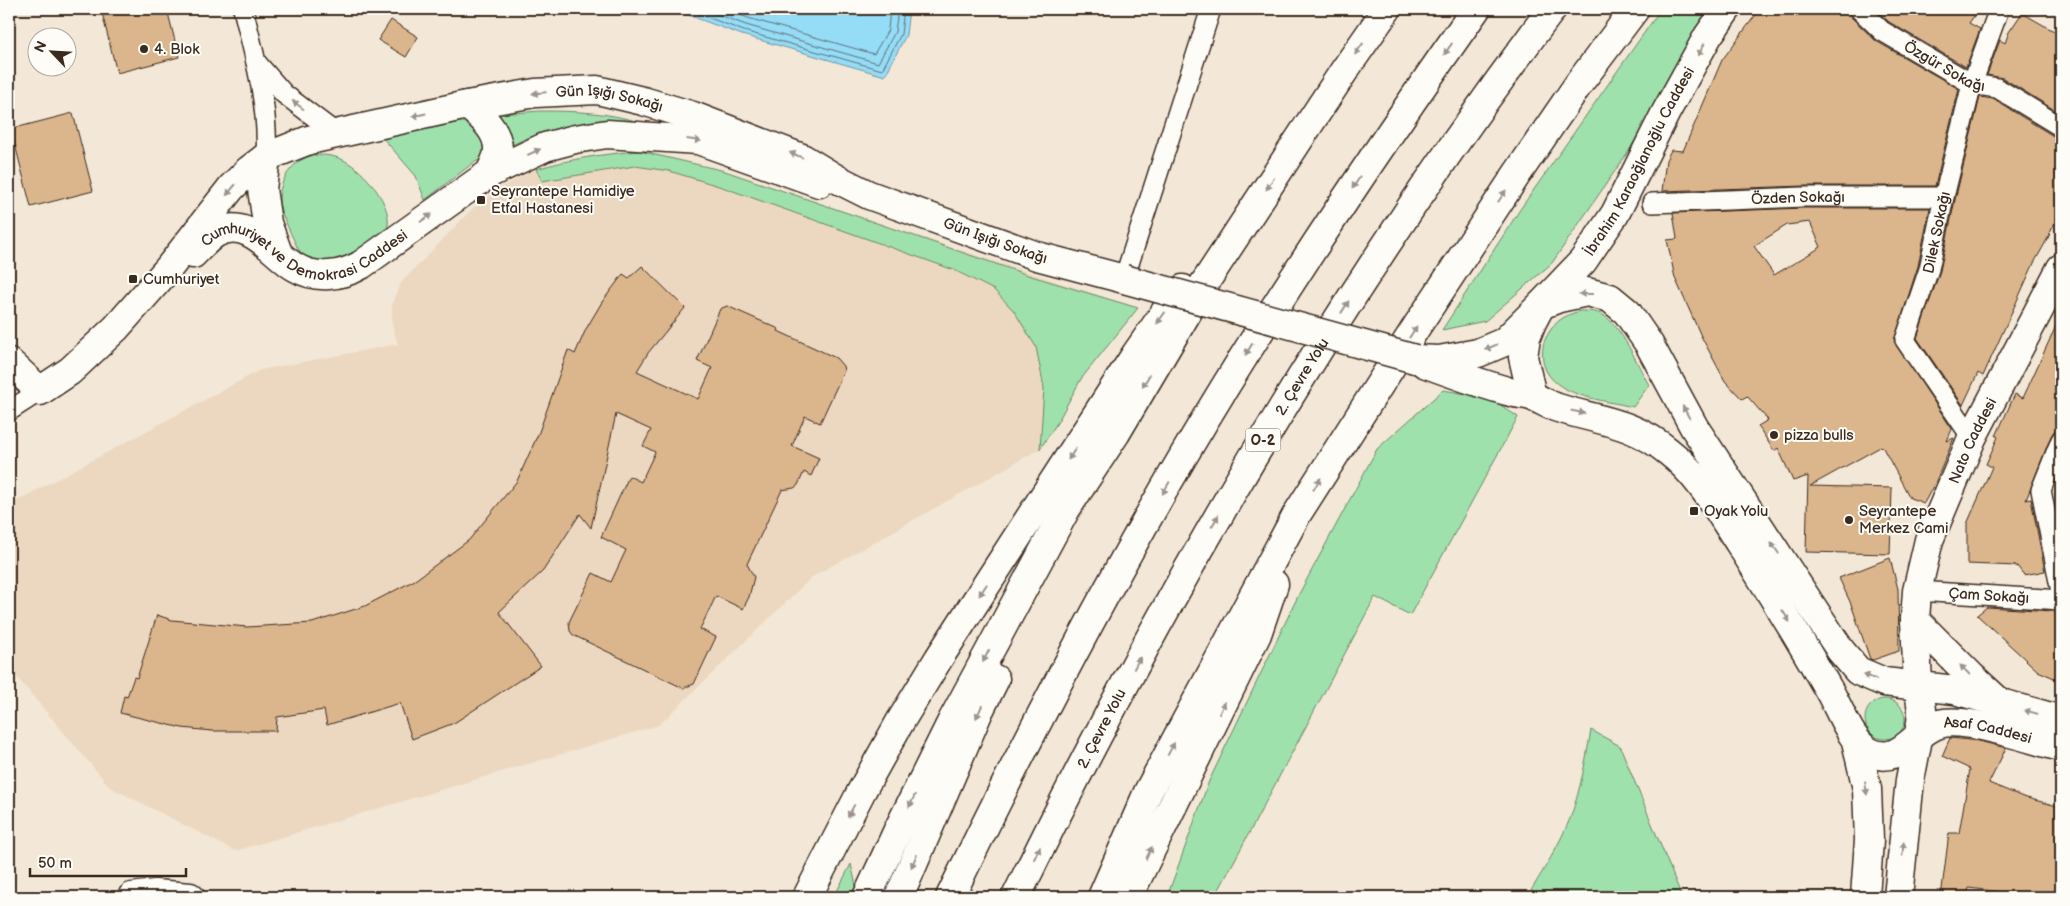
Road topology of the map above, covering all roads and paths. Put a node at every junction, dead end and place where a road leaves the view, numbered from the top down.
1 (243, 9) edge
2 (1211, 9) edge
3 (1387, 9) edge
4 (1476, 9) edge
5 (1552, 9) edge
6 (1635, 9) edge
7 (1727, 9) edge
8 (1859, 9) edge
9 (1999, 9) edge
10 (256, 62) junction
11 (1972, 84) junction
12 (467, 105) junction
13 (2061, 127) edge
14 (337, 134) junction
15 (266, 157) junction
16 (490, 173) junction
17 (869, 195) junction
18 (1944, 198) junction
19 (1652, 203) dead end
20 (1240, 230) junction
21 (278, 253) junction
22 (168, 269) junction
23 (2059, 278) edge
24 (1124, 279) junction
25 (1541, 305) junction
26 (1415, 360) junction
27 (9, 362) edge
28 (40, 391) junction
29 (1532, 396) junction
30 (9, 411) edge
31 (1116, 433) junction
32 (1972, 438) junction
33 (2061, 440) edge
34 (1297, 514) junction
35 (1918, 591) junction
36 (2061, 592) edge
37 (2061, 600) edge
38 (1915, 620) junction
39 (1918, 685) junction
40 (2001, 703) junction
41 (2061, 720) edge
42 (1918, 738) junction
43 (1856, 741) junction
44 (2061, 747) edge
45 (1148, 792) junction
46 (132, 897) edge
47 (190, 897) edge
48 (807, 897) edge
49 (867, 897) edge
50 (899, 897) edge
51 (950, 897) edge
52 (1016, 897) edge
53 (1083, 897) edge
54 (1102, 897) edge
55 (1128, 897) edge
56 (1865, 897) edge
57 (1898, 897) edge

1 - 10 street
2 - 24 street
3 -> 20 main road
4 -> 51 main road
52 -> 5 main road, 2. Çevre Yolu / O-2
34 -> 6 main road
7 -> 25 main road, İbrahim Karaoğlanoğlu Caddesi
8 - 11 street, Özgür Sokağı
9 - 11 street, Dilek Sokağı
14 -> 10 street
10 - 15 street
11 - 13 street, Özgür Sokağı
11 - 18 street, Dilek Sokağı
12 -> 14 main road, Gün Işığı Sokağı
12 - 16 main road
17 -> 12 main road, Gün Işığı Sokağı
14 - 15 main road, Cumhuriyet ve Demokrasi Caddesi
15 - 21 main road
15 -> 22 main road, Cumhuriyet ve Demokrasi Caddesi
16 -> 17 main road, Gün Işığı Sokağı
21 -> 16 main road, Cumhuriyet ve Demokrasi Caddesi
17 - 24 main road, Gün Işığı Sokağı
18 - 19 street, Özden Sokağı
18 - 32 street, Dilek Sokağı
20 -> 31 main road
20 -> 48 main road
21 - 22 main road, Cumhuriyet ve Demokrasi Caddesi
22 - 28 main road, Cumhuriyet ve Demokrasi Caddesi
23 - 32 main road, Nato Caddesi
24 - 26 main road, Gün Işığı Sokağı, bridge
25 -> 26 main road, İbrahim Karaoğlanoğlu Caddesi
25 - 29 main road
39 -> 25 main road, Asaf Caddesi
26 - 29 main road
27 - 28 main road
28 - 30 street, Cumhuriyet ve Demokrasi Caddesi
29 -> 43 main road
31 -> 49 main road
31 -> 50 main road
32 - 35 main road, Nato Caddesi
33 - 36 street
45 -> 34 main road
55 -> 34 main road
35 - 37 street, Çam Sokağı
35 - 38 main road, Nato Caddesi
38 - 39 main road, Nato Caddesi
40 -> 38 main road
39 - 40 main road, Asaf Caddesi
39 - 42 main road, Nato Caddesi
41 -> 40 main road, Asaf Caddesi
42 - 43 main road, Asaf Caddesi
42 - 44 main road, Asaf Caddesi
57 -> 42 main road
43 -> 56 main road
45 - 53 main road
45 - 54 main road
46 - 47 main road

